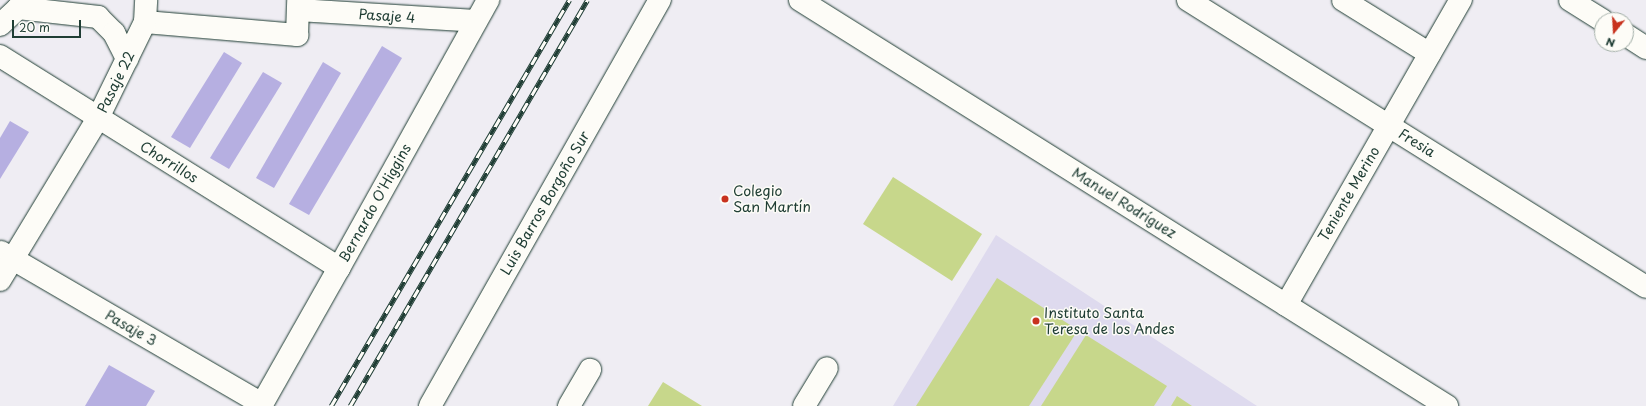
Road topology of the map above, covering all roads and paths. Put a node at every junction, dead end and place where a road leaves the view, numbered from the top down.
1 (146, 0) edge
2 (488, 0) edge
3 (660, 0) edge
4 (800, 0) edge
5 (1188, 0) edge
6 (1343, 0) edge
7 (1462, 0) edge
8 (1570, 0) edge
9 (298, 5) edge
10 (1594, 15) edge
11 (476, 21) junction
12 (145, 22) junction
13 (0, 25) edge
14 (1634, 40) edge
15 (1646, 48) edge
16 (1430, 54) junction
17 (0, 56) edge
18 (127, 59) junction
19 (98, 118) junction
20 (1389, 125) junction
21 (6, 255) edge
22 (339, 268) junction
23 (0, 280) edge
24 (1646, 287) edge
25 (1286, 305) junction
26 (827, 368) dead end
27 (590, 370) dead end
28 (261, 405) edge
29 (430, 406) edge
30 (569, 406) edge
31 (804, 406) edge
32 (1447, 406) edge

1 - 12 street, Pasaje 22
2 - 11 street, Bernardo O'Higgins
3 - 29 street, Luis Barros Borgoño Sur
4 - 25 street, Manuel Rodríguez
5 - 20 street, Fresia
6 - 16 street
7 - 16 street, Teniente Merino
8 - 10 street
9 - 11 street, Pasaje 4
9 - 12 street
11 - 22 street, Bernardo O'Higgins
12 - 18 street, Pasaje 22
13 - 18 street
14 - 15 street
16 - 20 street, Teniente Merino
17 - 19 street, Chorrillos
18 - 19 street, Pasaje 22
19 - 21 street, Pasaje 22
19 - 22 street, Chorrillos
20 - 24 street, Fresia
20 - 25 street, Teniente Merino
21 - 23 street, Pasaje 22
21 - 28 street, Pasaje 3
22 - 28 street, Bernardo O'Higgins
25 - 32 street, Manuel Rodríguez
26 - 31 street
27 - 30 street

